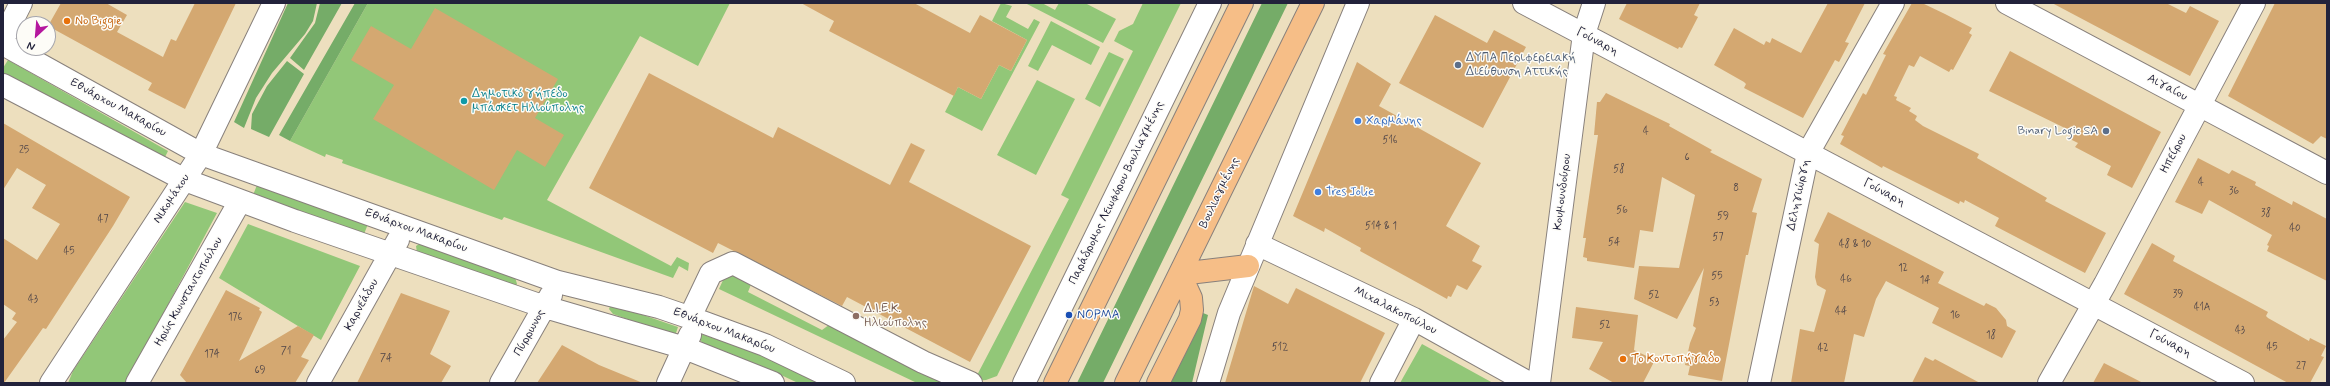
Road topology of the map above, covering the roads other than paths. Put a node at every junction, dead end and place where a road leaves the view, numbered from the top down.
1 (20, 3) edge
2 (274, 3) edge
3 (1210, 3) edge
4 (1242, 3) edge
5 (1313, 3) edge
6 (1358, 3) edge
7 (1524, 3) edge
8 (1594, 3) edge
9 (1893, 3) edge
10 (2007, 3) edge
11 (2254, 3) edge
12 (1584, 34) junction
13 (3, 39) edge
14 (3, 44) edge
15 (3, 85) edge
16 (2200, 105) junction
17 (1808, 153) junction
18 (201, 154) junction
19 (2327, 173) edge
20 (185, 180) junction
21 (240, 201) junction
22 (404, 227) junction
23 (1257, 244) junction
24 (391, 253) junction
25 (1248, 266) junction
26 (1180, 274) junction
27 (558, 282) junction
28 (2094, 304) junction
29 (545, 307) junction
30 (693, 318) junction
31 (1414, 319) junction
32 (685, 348) junction
33 (51, 383) edge
34 (137, 383) edge
35 (318, 383) edge
36 (501, 383) edge
37 (668, 383) edge
38 (773, 383) edge
39 (844, 383) edge
40 (971, 383) edge
41 (1024, 383) edge
42 (1055, 383) edge
43 (1126, 383) edge
44 (1158, 383) edge
45 (1208, 383) edge
46 (1381, 383) edge
47 (1529, 383) edge
48 (1539, 383) edge
49 (1759, 383) edge
50 (2049, 383) edge
51 (2244, 383) edge

1 - 13 street
2 - 18 street, Νικομάχου
3 - 41 street, Παράδρομος Λεωφόρου Βουλιαγμένης
4 - 42 main road
5 - 26 main road, Βουλιαγμένης
6 - 23 street
7 - 12 street, Γούναρη
8 - 12 street, Κουμουνδούρου
9 - 17 street, Δεληγιώργη
10 - 16 street, Αιγαίου
11 - 16 street, Ηπείρου
12 - 17 street, Γούναρη
12 - 48 street, Κουμουνδούρου
14 - 18 street, Εθνάρχου Μακαρίου
15 - 20 street
16 - 19 street, Αιγαίου
16 - 28 street, Ηπείρου
17 - 28 street, Γούναρη
17 - 49 street, Δεληγιώργη
18 - 20 street, Νικομάχου
18 - 22 street, Εθνάρχου Μακαρίου
20 - 21 street
20 - 33 street, Νικομάχου
21 - 24 street
21 - 34 street, Ηρώς Κωνσταντοπούλου
22 - 24 street, Καρνεάδου
22 - 27 street, Εθνάρχου Μακαρίου
23 - 25 street
23 - 31 street, Μιχαλακοπούλου
24 - 29 street
24 - 35 street, Καρνεάδου
25 - 26 main road
25 - 45 street
26 - 43 main road, Βουλιαγμένης
26 - 44 main road
27 - 29 street, Πύρρωνος
27 - 30 street, Εθνάρχου Μακαρίου
28 - 50 street, Ηπείρου
28 - 51 street, Γούναρη
29 - 32 street
29 - 36 street, Πύρρωνος
30 - 32 street
30 - 39 street, Εθνάρχου Μακαρίου
30 - 40 street
31 - 46 street
31 - 47 street, Μιχαλακοπούλου
32 - 37 street
32 - 38 street

